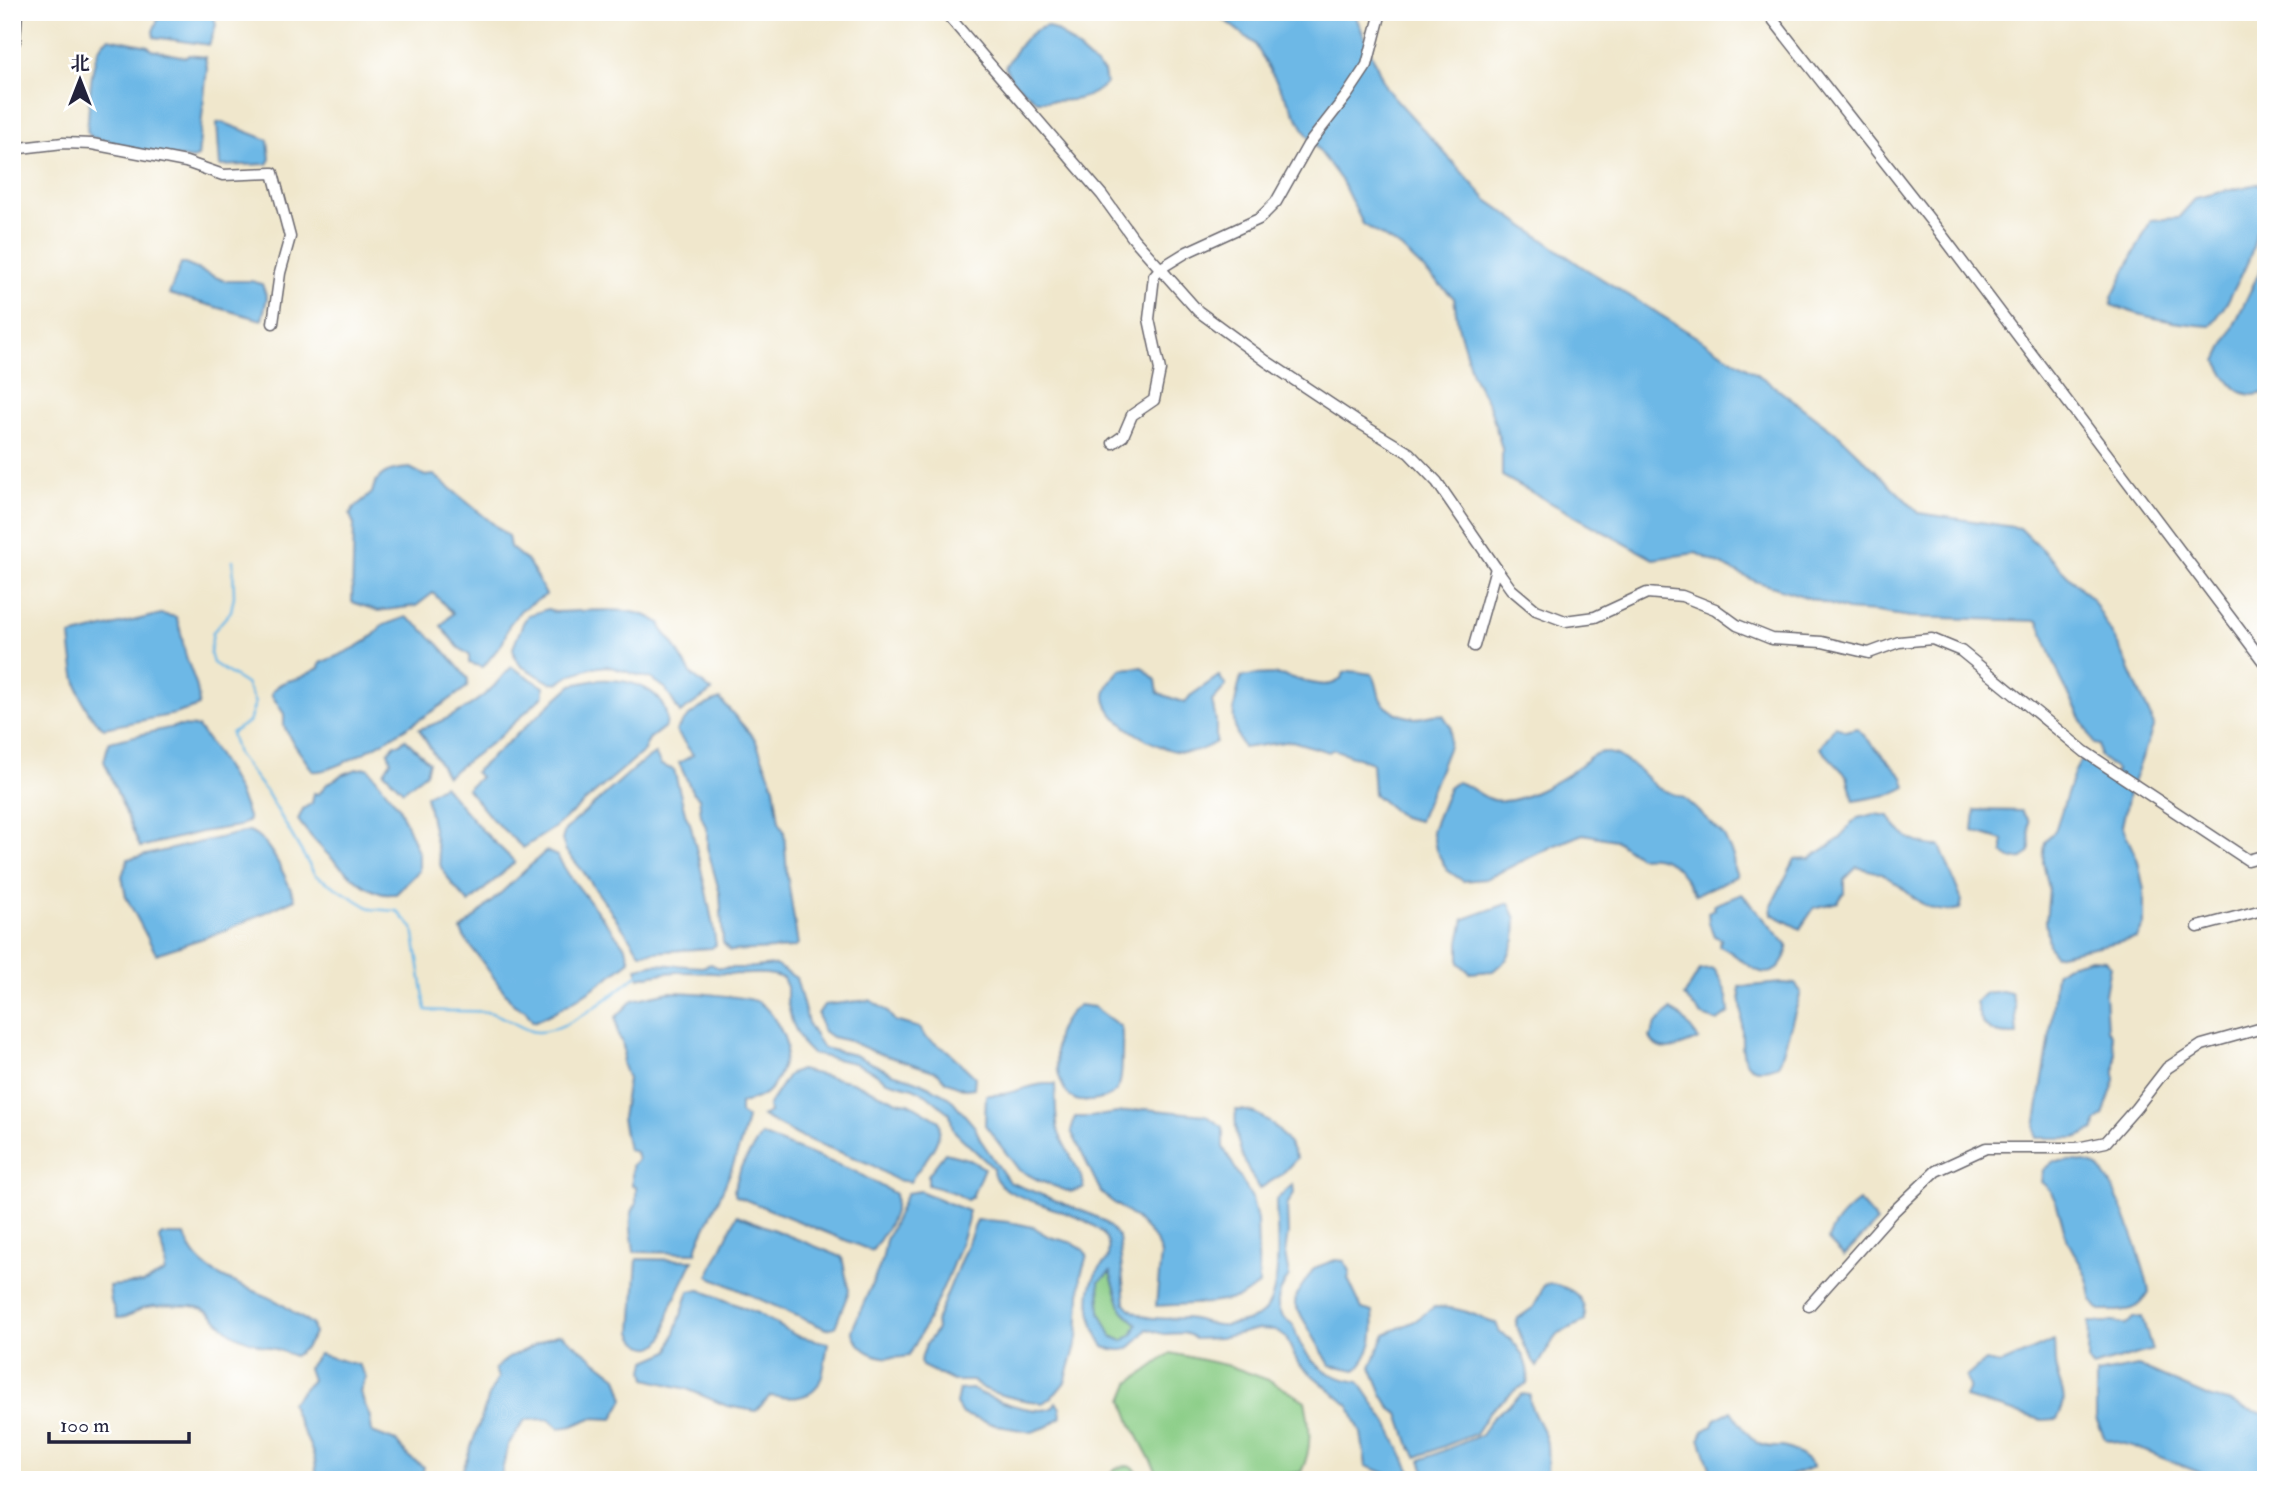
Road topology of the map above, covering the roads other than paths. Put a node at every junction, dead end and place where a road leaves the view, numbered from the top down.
1 (14, 12) edge
2 (945, 12) edge
3 (1381, 12) edge
4 (1767, 12) edge
5 (12, 41) edge
6 (12, 149) edge
7 (1161, 268) junction
8 (272, 323) dead end
9 (1113, 443) dead end
10 (1496, 568) junction
11 (1474, 646) dead end
12 (2266, 665) edge
13 (2266, 855) edge
14 (2266, 909) edge
15 (2198, 927) dead end
16 (2266, 1027) edge
17 (1809, 1306) dead end

1 - 5 main road
2 - 7 street
3 - 7 street
4 - 12 street
6 - 8 street
7 - 9 street
7 - 10 street
10 - 11 street
10 - 13 street
14 - 15 street
16 - 17 street

